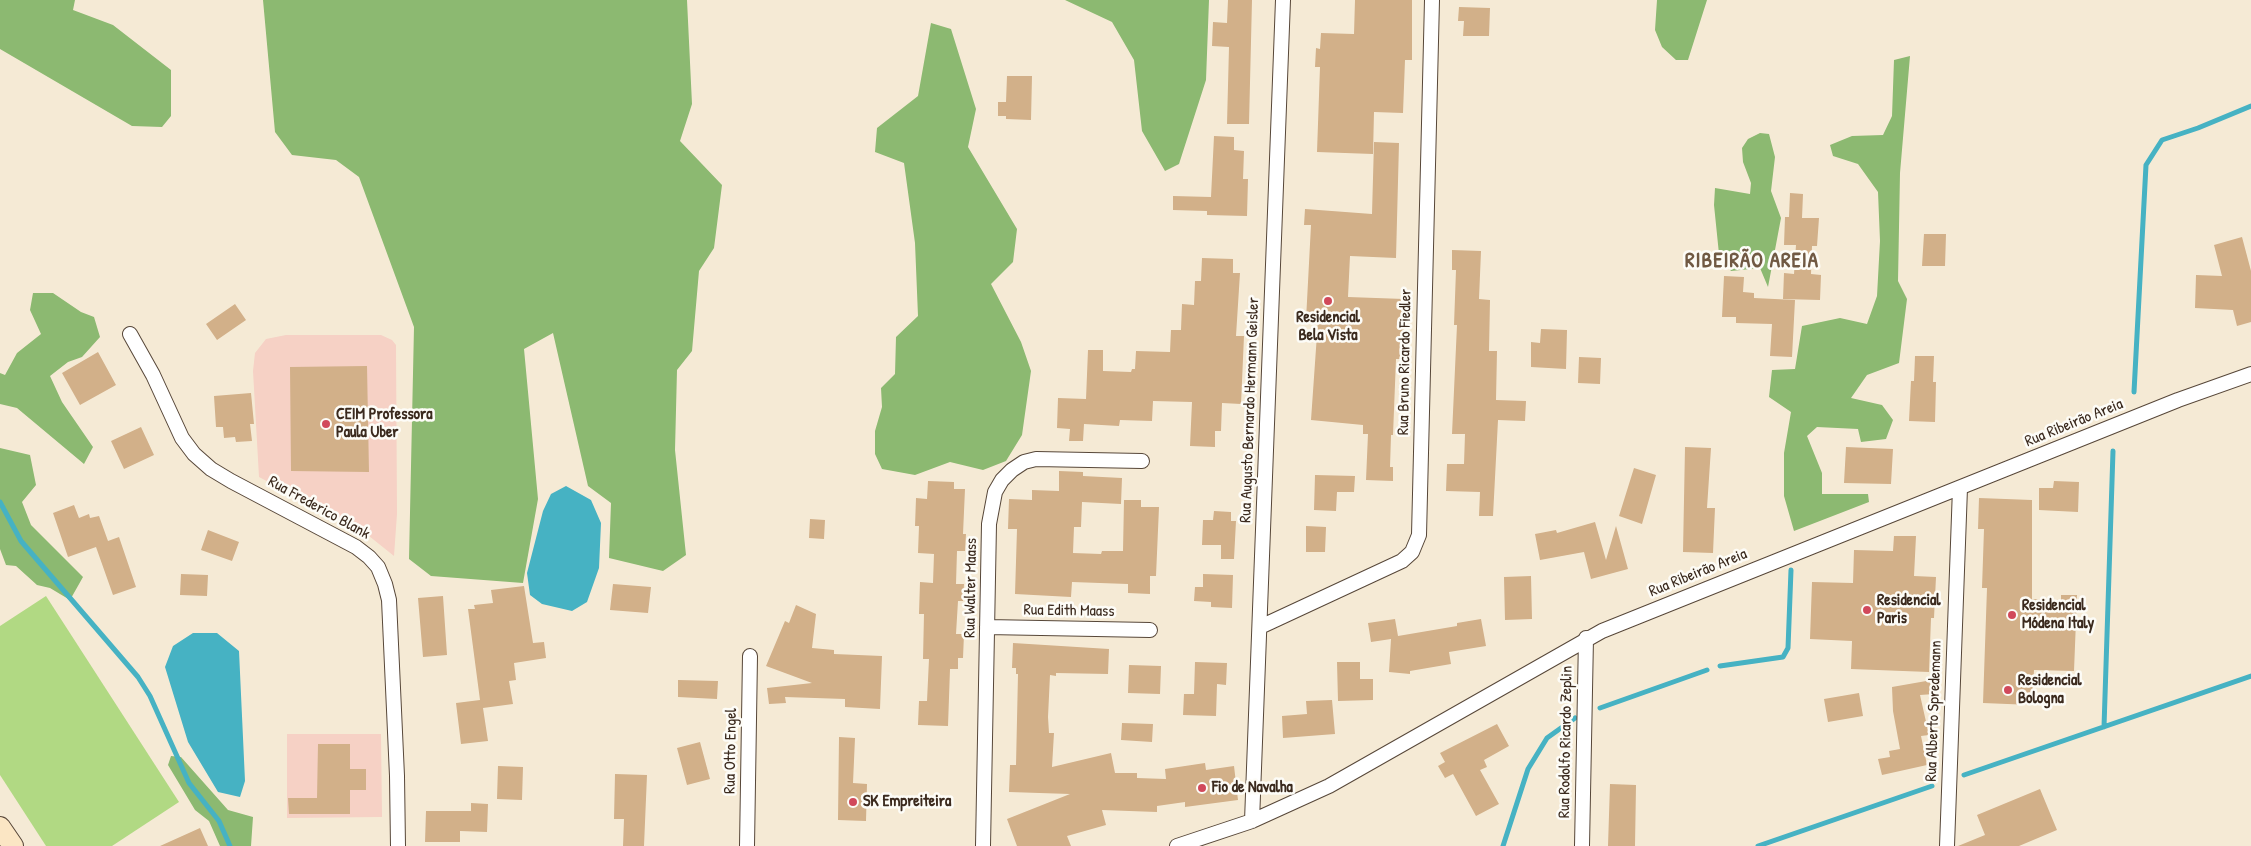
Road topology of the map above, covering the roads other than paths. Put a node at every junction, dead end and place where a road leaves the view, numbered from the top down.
1 (1283, 0) edge
2 (1432, 0) edge
3 (130, 334) dead end
4 (2251, 374) edge
5 (1142, 461) dead end
6 (1960, 488) junction
7 (987, 627) junction
8 (1260, 627) junction
9 (1150, 630) dead end
10 (1586, 638) junction
11 (750, 656) dead end
12 (1252, 821) junction
13 (0, 827) edge
14 (13, 846) edge
15 (398, 846) edge
16 (747, 846) edge
17 (983, 846) edge
18 (1177, 846) edge
19 (1582, 846) edge
20 (1947, 846) edge

1 - 8 street, Rua Augusto Bernardo Hermann Geisler
2 - 8 street, Rua Bruno Ricardo Fiedler
3 - 15 street, Rua Frederico Blank
4 - 6 street, Rua Ribeirão Areia
5 - 7 street, Rua Walter Maass
6 - 10 street, Rua Ribeirão Areia
6 - 20 street, Rua Alberto Spredemann
7 - 9 street, Rua Edith Maass
7 - 17 street, Rua Walter Maass
8 - 12 street, Rua Augusto Bernardo Hermann Geisler
10 - 12 street, Rua Ribeirão Areia
10 - 19 street, Rua Rodolfo Ricardo Zeplin
11 - 16 street, Rua Otto Engel
12 - 18 street, Rua Ribeirão Areia
13 - 14 street

